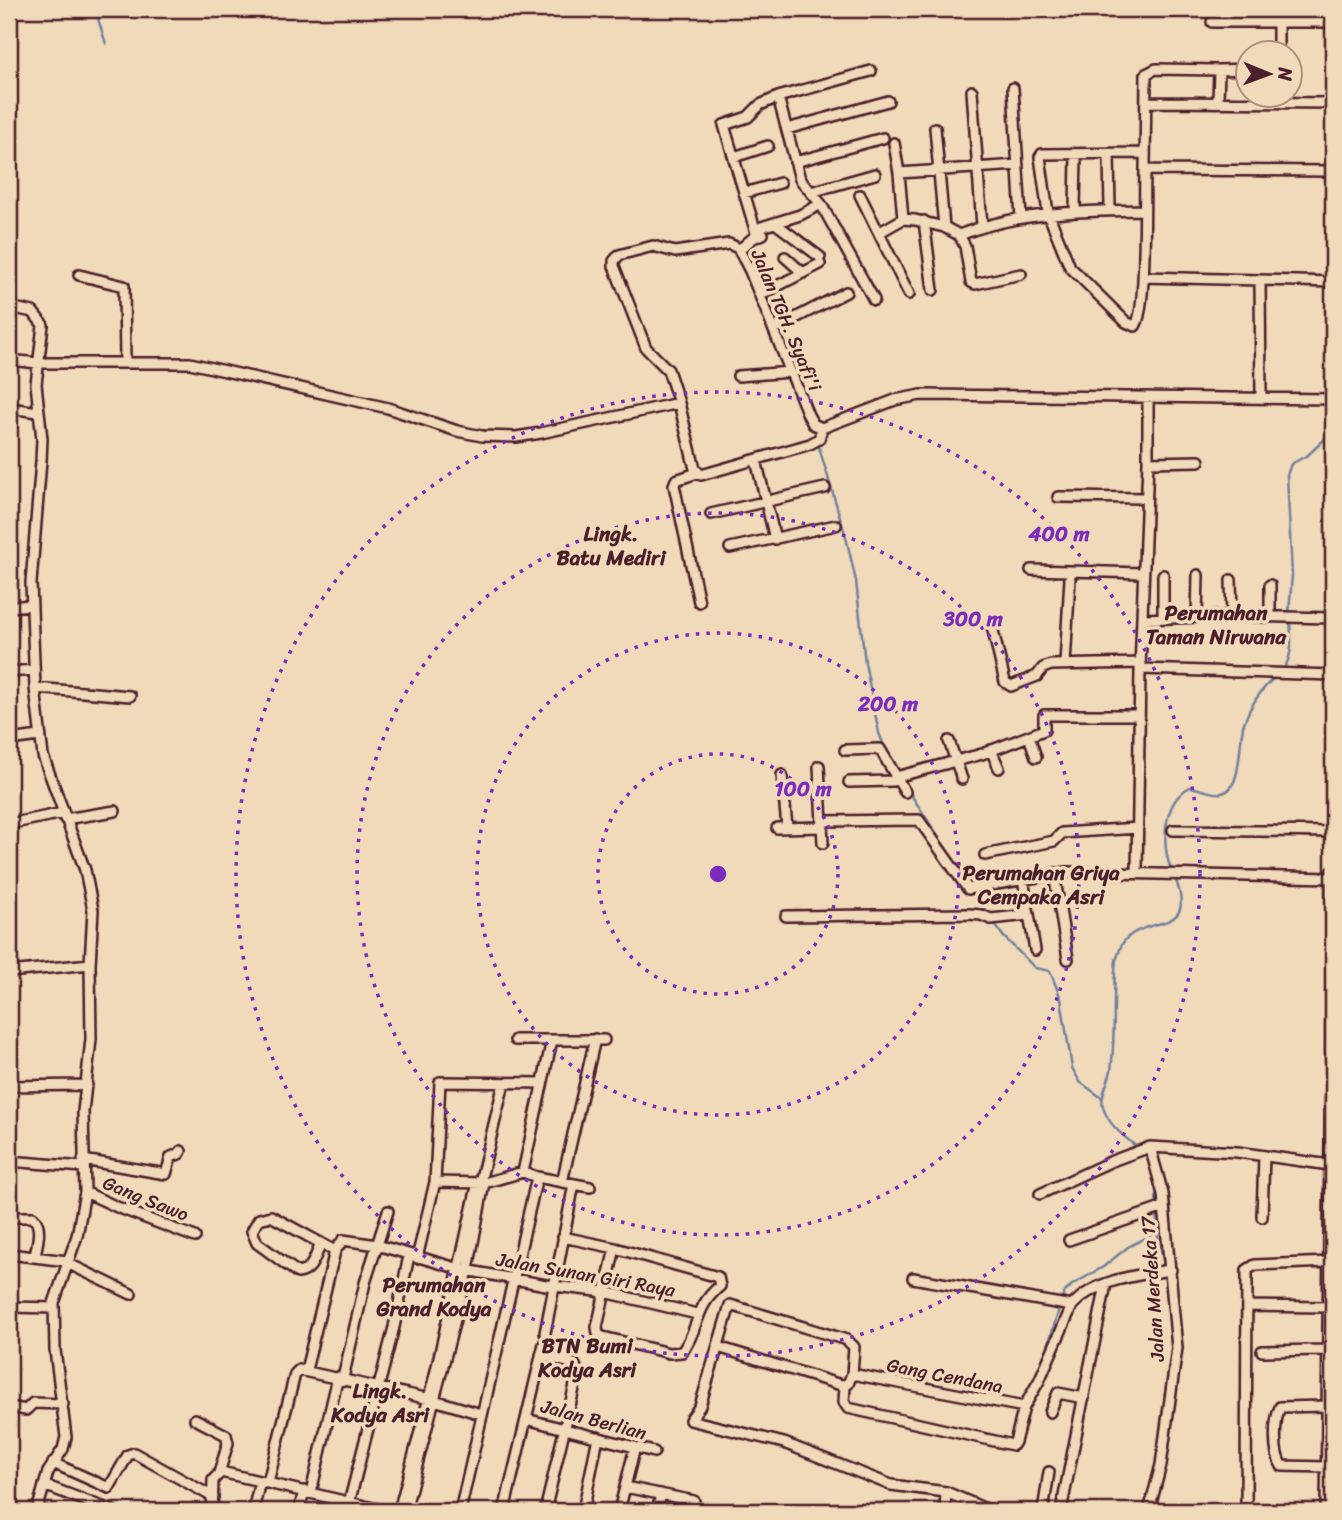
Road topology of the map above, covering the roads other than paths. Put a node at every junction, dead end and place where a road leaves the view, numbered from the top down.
1 (1212, 22) dead end
2 (1278, 22) junction
3 (1333, 22) edge
4 (1278, 38) edge
5 (1234, 69) edge
6 (1219, 70) junction
7 (871, 71) dead end
8 (1013, 88) dead end
9 (972, 91) dead end
10 (778, 97) junction
11 (1304, 100) edge
12 (888, 101) dead end
13 (1234, 101) edge
14 (1146, 102) junction
15 (1218, 102) junction
16 (1333, 103) edge
17 (935, 128) dead end
18 (787, 129) junction
19 (883, 138) dead end
20 (894, 143) dead end
21 (768, 146) dead end
22 (1145, 153) junction
23 (1076, 154) junction
24 (1109, 154) junction
25 (734, 157) junction
26 (795, 162) junction
27 (1018, 165) junction
28 (977, 167) junction
29 (1145, 170) junction
30 (939, 171) junction
31 (1333, 171) edge
32 (899, 173) junction
33 (875, 174) dead end
34 (780, 183) dead end
35 (811, 192) junction
36 (744, 193) junction
37 (860, 195) dead end
38 (821, 204) junction
39 (1075, 210) junction
40 (1143, 210) junction
41 (1110, 211) junction
42 (1048, 213) junction
43 (1021, 218) junction
44 (903, 219) junction
45 (924, 221) junction
46 (775, 223) junction
47 (982, 226) junction
48 (944, 227) junction
49 (880, 232) junction
50 (758, 233) junction
51 (959, 235) junction
52 (739, 250) junction
53 (785, 257) dead end
54 (803, 273) junction
55 (1021, 274) dead end
56 (79, 275) dead end
57 (1143, 277) junction
58 (1259, 280) junction
59 (1333, 282) edge
60 (933, 290) dead end
61 (846, 292) dead end
62 (909, 294) dead end
63 (760, 295) junction
64 (874, 300) dead end
65 (9, 307) edge
66 (774, 329) junction
67 (9, 360) edge
68 (125, 362) junction
69 (43, 363) junction
70 (791, 372) junction
71 (738, 376) dead end
72 (1148, 397) junction
73 (1261, 398) junction
74 (1333, 399) edge
75 (679, 403) junction
76 (9, 408) edge
77 (1333, 408) edge
78 (39, 412) junction
79 (1333, 416) edge
80 (1333, 423) edge
81 (822, 428) junction
82 (756, 460) junction
83 (1199, 461) dead end
84 (1148, 462) junction
85 (697, 473) junction
86 (825, 488) dead end
87 (1058, 497) dead end
88 (1146, 498) junction
89 (766, 502) junction
90 (711, 514) dead end
91 (836, 525) dead end
92 (775, 539) junction
93 (730, 548) dead end
94 (1031, 570) dead end
95 (1143, 573) junction
96 (1163, 575) dead end
97 (1198, 575) dead end
98 (1070, 578) dead end
99 (1231, 580) dead end
100 (1270, 585) dead end
101 (699, 602) dead end
102 (31, 605) junction
103 (9, 607) edge
104 (1232, 616) junction
105 (1270, 616) junction
106 (1197, 617) junction
107 (1163, 618) junction
108 (1333, 618) edge
109 (1142, 619) junction
110 (991, 622) dead end
111 (1065, 664) junction
112 (1140, 666) junction
113 (34, 670) junction
114 (9, 672) edge
115 (1333, 675) edge
116 (38, 688) junction
117 (130, 696) dead end
118 (1139, 715) junction
119 (40, 736) junction
120 (1029, 736) junction
121 (9, 740) edge
122 (949, 740) dead end
123 (845, 750) dead end
124 (991, 750) junction
125 (1036, 757) dead end
126 (955, 761) junction
127 (819, 766) dead end
128 (999, 768) dead end
129 (782, 775) dead end
130 (896, 777) junction
131 (962, 779) dead end
132 (849, 782) dead end
133 (905, 792) dead end
134 (115, 811) dead end
135 (68, 817) junction
136 (9, 824) edge
137 (822, 824) junction
138 (1138, 828) junction
139 (1172, 830) dead end
140 (1333, 832) edge
141 (823, 843) dead end
142 (985, 855) dead end
143 (1333, 870) edge
144 (1054, 873) junction
145 (1137, 873) junction
146 (1333, 878) edge
147 (1023, 879) junction
148 (1028, 915) junction
149 (786, 916) dead end
150 (1035, 950) dead end
151 (1068, 959) dead end
152 (90, 964) junction
153 (9, 972) edge
154 (1333, 1036) edge
155 (515, 1040) dead end
156 (552, 1040) junction
157 (505, 1083) junction
158 (542, 1083) junction
159 (87, 1085) junction
160 (9, 1086) edge
161 (1148, 1148) junction
162 (181, 1151) dead end
163 (1264, 1156) junction
164 (9, 1161) edge
165 (83, 1163) junction
166 (1330, 1166) junction
167 (523, 1172) junction
168 (537, 1177) junction
169 (481, 1181) junction
170 (435, 1182) junction
171 (562, 1182) junction
172 (574, 1184) junction
173 (590, 1187) dead end
174 (85, 1192) junction
175 (1040, 1194) dead end
176 (1160, 1208) junction
177 (388, 1211) dead end
178 (9, 1217) edge
179 (1262, 1217) dead end
180 (1332, 1236) edge
181 (195, 1237) dead end
182 (563, 1237) junction
183 (1069, 1240) dead end
184 (321, 1243) junction
185 (377, 1245) junction
186 (615, 1248) junction
187 (335, 1251) junction
188 (9, 1254) edge
189 (35, 1256) junction
190 (413, 1257) junction
191 (67, 1262) junction
192 (1330, 1262) junction
193 (464, 1269) junction
194 (1166, 1271) junction
195 (913, 1278) dead end
196 (514, 1280) junction
197 (1106, 1284) junction
198 (554, 1286) junction
199 (604, 1292) junction
200 (131, 1294) dead end
201 (1065, 1305) junction
202 (1247, 1306) junction
203 (9, 1307) edge
204 (1328, 1307) junction
205 (54, 1308) junction
206 (697, 1314) junction
207 (545, 1333) dead end
208 (544, 1344) dead end
209 (718, 1347) junction
210 (1326, 1350) junction
211 (1262, 1351) dead end
212 (541, 1355) junction
213 (306, 1370) junction
214 (852, 1374) junction
215 (341, 1378) junction
216 (843, 1385) junction
217 (380, 1387) junction
218 (1084, 1398) junction
219 (434, 1400) junction
220 (63, 1404) junction
221 (1327, 1406) junction
222 (9, 1407) edge
223 (1024, 1407) junction
224 (1050, 1412) dead end
225 (481, 1414) junction
226 (195, 1419) dead end
227 (526, 1419) junction
228 (563, 1428) junction
229 (1330, 1428) edge
230 (598, 1437) junction
231 (635, 1447) junction
232 (654, 1452) dead end
233 (53, 1462) junction
234 (1327, 1467) junction
235 (1049, 1472) dead end
236 (223, 1473) junction
237 (264, 1482) junction
238 (44, 1485) junction
239 (625, 1487) junction
240 (307, 1492) junction
241 (946, 1492) junction
242 (661, 1494) junction
243 (213, 1497) junction
244 (694, 1501) dead end
245 (348, 1507) edge
246 (403, 1509) edge
247 (37, 1511) edge
248 (113, 1511) edge
249 (212, 1511) edge
250 (253, 1511) edge
251 (299, 1511) edge
252 (386, 1511) edge
253 (460, 1511) edge
254 (504, 1511) edge
255 (545, 1511) edge
256 (583, 1511) edge
257 (620, 1511) edge
258 (657, 1511) edge
259 (945, 1511) edge
260 (989, 1511) edge
261 (1044, 1511) edge
262 (1061, 1511) edge
263 (1149, 1511) edge
264 (1245, 1511) edge
265 (1326, 1511) edge

1 - 2 street
2 - 3 street
2 - 4 street
5 - 6 street
6 - 14 street
6 - 15 street
7 - 10 street
8 - 27 street
9 - 28 street
10 - 18 street
10 - 25 street
11 - 16 street
12 - 18 street
13 - 15 street
14 - 15 street
14 - 22 street
17 - 30 street
18 - 26 street
19 - 26 street
20 - 32 street
21 - 25 street
22 - 24 street
22 - 29 street
23 - 24 street
23 - 39 street
23 - 42 street
24 - 41 street
25 - 36 street
26 - 35 street
27 - 28 street
27 - 43 street
28 - 30 street
28 - 47 street
29 - 31 street
29 - 40 street
30 - 32 street
30 - 48 street
32 - 44 street
33 - 35 street
34 - 36 street
35 - 38 street
36 - 50 street
37 - 49 street
38 - 46 street
38 - 64 street
39 - 41 street
39 - 42 street
40 - 41 street
40 - 57 street
42 - 43 street
42 - 57 street
43 - 47 street
44 - 45 street
44 - 49 street
45 - 48 street
45 - 60 street
46 - 50 street
46 - 54 street
47 - 51 street
48 - 51 street
49 - 62 street
50 - 52 street
51 - 55 street
52 - 63 street, Jalan TGH. Syafi'i
52 - 75 street, Jalan TGH. Syafi'i
53 - 54 street
54 - 63 street
56 - 68 street
57 - 58 street
58 - 59 street
58 - 73 street
61 - 66 street
63 - 66 street, Jalan TGH. Syafi'i
65 - 69 street
66 - 70 street, Jalan TGH. Syafi'i
67 - 69 street
68 - 69 street
68 - 75 street
69 - 78 street
70 - 71 street
70 - 81 street, Jalan TGH. Syafi'i
72 - 73 street
72 - 81 street
72 - 84 street
73 - 74 street
75 - 85 street
76 - 78 street
77 - 79 street
78 - 102 street
79 - 80 street
81 - 82 street
82 - 85 street
82 - 89 street
83 - 84 street
84 - 88 street
85 - 101 street
86 - 89 street
87 - 88 street
88 - 95 street
89 - 90 street
89 - 92 street
91 - 92 street
92 - 93 street
94 - 95 street
95 - 109 street
96 - 107 street
97 - 106 street
98 - 111 street
99 - 104 street
100 - 105 street
102 - 103 street
102 - 113 street
104 - 105 street
104 - 106 street
105 - 108 street
106 - 107 street
107 - 109 street
109 - 112 street
110 - 111 street
111 - 112 street
112 - 115 street
112 - 118 street
113 - 114 street
113 - 116 street
116 - 117 street
116 - 119 street
118 - 120 street
118 - 138 street
119 - 121 street
119 - 135 street
120 - 124 street
120 - 125 street
122 - 126 street
123 - 130 street
124 - 126 street
124 - 128 street
126 - 130 street
126 - 131 street
127 - 137 street
129 - 137 street
130 - 132 street
130 - 133 street
134 - 135 street
135 - 136 street
135 - 152 street
137 - 141 street
137 - 147 street
138 - 142 street
138 - 145 street
139 - 140 street
143 - 146 street
144 - 145 street
144 - 147 street
144 - 151 street
145 - 146 street
146 - 154 street
147 - 148 street
148 - 149 street
148 - 150 street
152 - 153 street
152 - 159 street
154 - 166 street
155 - 156 street
156 - 158 street
156 - 171 street
157 - 158 street
157 - 169 street
157 - 170 street
158 - 167 street
159 - 160 street
159 - 165 street
161 - 163 street
161 - 175 street
161 - 176 street, Jalan Merdeka 17
162 - 165 street
163 - 166 street
163 - 179 street
164 - 165 street
165 - 174 street
166 - 180 street
167 - 168 street
167 - 169 street
168 - 171 street
168 - 196 street
169 - 170 street
169 - 193 street
170 - 190 street
171 - 172 street
172 - 173 street
172 - 182 street
174 - 181 street, Gang Sawo
174 - 191 street
176 - 183 street
176 - 194 street, Jalan Merdeka 17
177 - 185 street
178 - 189 street
180 - 192 street
182 - 186 street
182 - 198 street
184 - 184 street
184 - 187 street
185 - 187 street, Jalan Sunan Giri Raya
185 - 190 street, Jalan Sunan Giri Raya
185 - 215 street
186 - 199 street
186 - 206 street
187 - 213 street
188 - 189 street
189 - 191 street
190 - 193 street, Jalan Sunan Giri Raya
190 - 217 street
191 - 200 street
191 - 205 street
192 - 202 street
192 - 204 street
193 - 196 street, Jalan Sunan Giri Raya
193 - 219 street
194 - 197 street
194 - 263 street, Jalan Merdeka 17
195 - 201 street
196 - 198 street, Jalan Sunan Giri Raya
196 - 225 street
197 - 201 street
197 - 218 street
198 - 199 street, Jalan Sunan Giri Raya
198 - 207 street
199 - 206 street, Jalan Sunan Giri Raya
199 - 206 street
201 - 223 street, Gang Cendana
202 - 204 street
202 - 264 street
203 - 205 street
204 - 210 street
205 - 220 street
208 - 212 street
209 - 214 street
209 - 216 street
209 - 241 street
210 - 211 street
210 - 221 street
212 - 227 street
212 - 228 street
213 - 215 street
213 - 237 street
214 - 216 street
214 - 223 street, Gang Cendana
215 - 217 street
215 - 240 street
216 - 223 street
217 - 219 street
217 - 245 street
218 - 224 street
218 - 262 street
219 - 225 street
219 - 246 street
220 - 222 street
220 - 233 street
221 - 229 street
221 - 234 street
225 - 253 street
226 - 236 street
227 - 228 street, Jalan Berlian
227 - 254 street
228 - 230 street, Jalan Berlian
228 - 255 street
229 - 234 street
230 - 231 street, Jalan Berlian
230 - 256 street
231 - 232 street, Jalan Berlian
231 - 239 street
233 - 238 street
233 - 243 street
234 - 265 street
235 - 261 street
236 - 237 street
236 - 243 street
237 - 240 street
237 - 250 street
238 - 247 street
238 - 248 street
239 - 242 street
239 - 257 street
240 - 245 street
240 - 251 street
241 - 259 street
241 - 260 street
242 - 244 street
242 - 258 street
243 - 249 street
245 - 252 street

